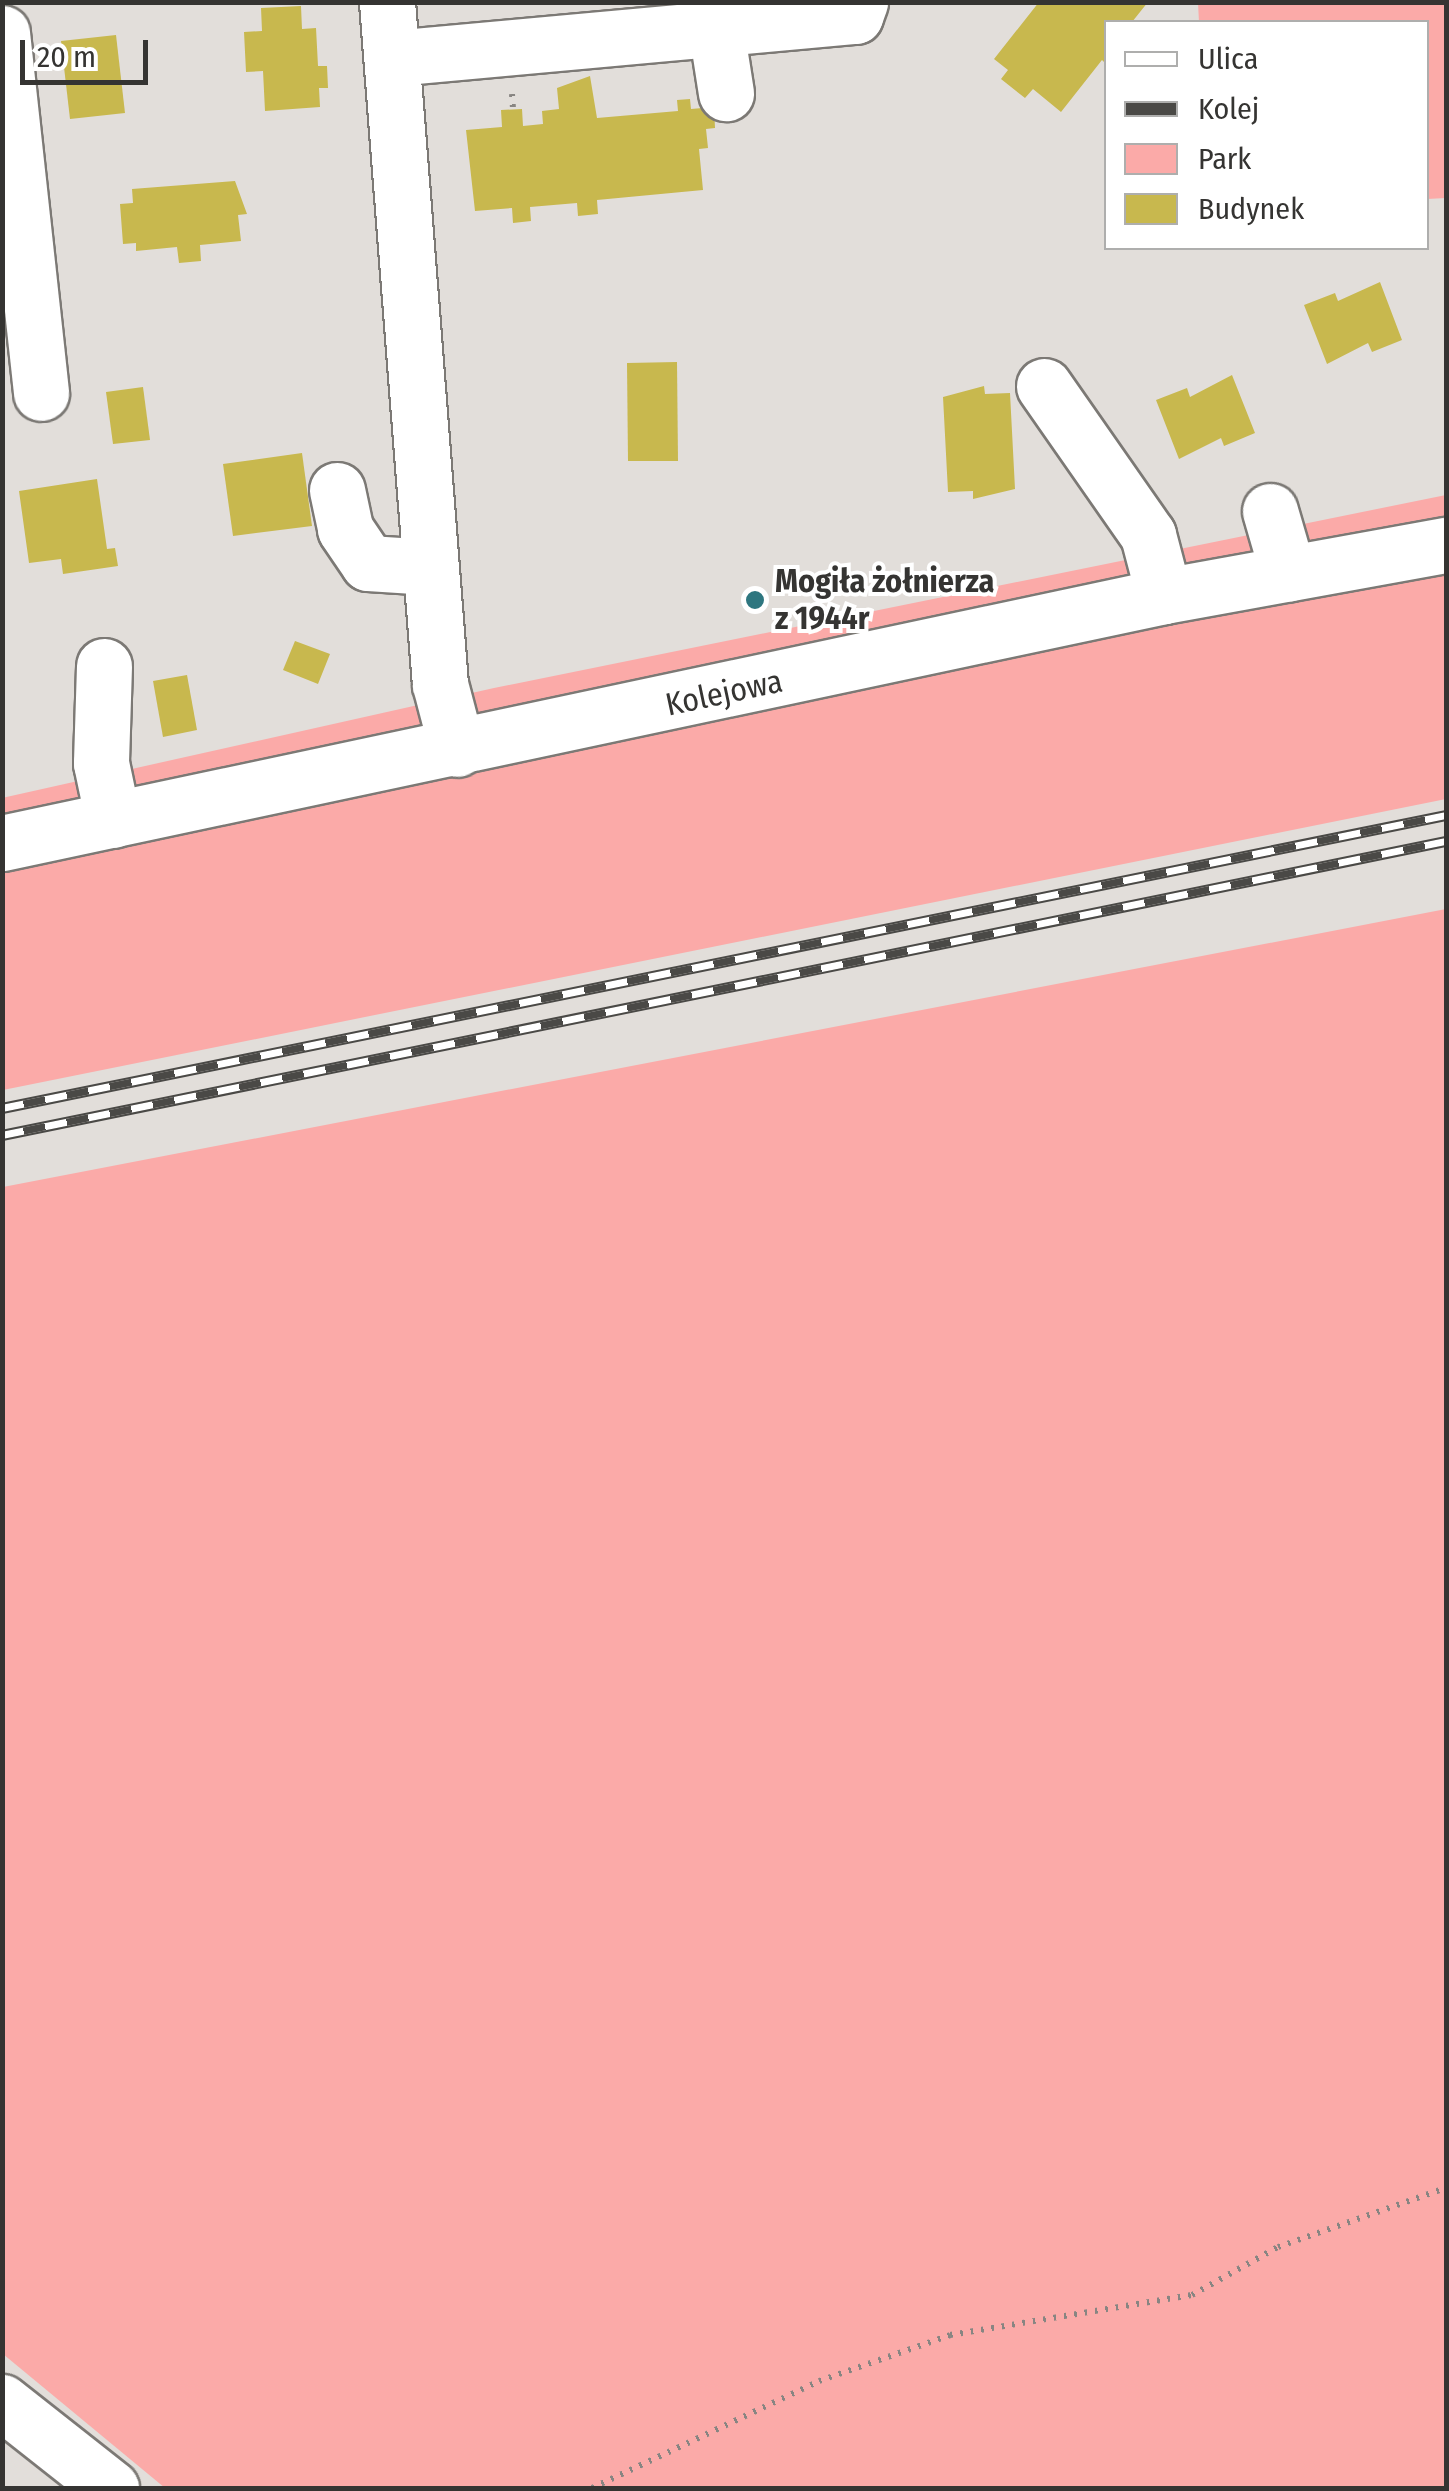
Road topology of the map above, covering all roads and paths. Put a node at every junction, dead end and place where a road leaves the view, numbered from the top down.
1 (8, 2) edge
2 (387, 2) edge
3 (860, 2) edge
4 (2, 14) edge
5 (716, 29) junction
6 (2, 33) edge
7 (393, 58) junction
8 (726, 93) dead end
9 (1044, 386) dead end
10 (41, 394) dead end
11 (336, 490) dead end
12 (1270, 511) dead end
13 (1446, 545) edge
14 (430, 567) junction
15 (1288, 574) junction
16 (1164, 596) junction
17 (104, 666) dead end
18 (456, 749) junction
19 (114, 820) junction
20 (2, 843) edge
21 (1446, 2188) edge
22 (2, 2402) edge
23 (111, 2488) edge
24 (592, 2488) edge

1 - 4 street
2 - 7 street
3 - 5 street
5 - 7 street
5 - 8 street
6 - 10 street
7 - 14 street
9 - 16 street
11 - 14 street
12 - 15 street
13 - 15 street, Kolejowa
14 - 18 street
15 - 16 street, Kolejowa
16 - 18 street, Kolejowa
17 - 19 street
18 - 19 street, Kolejowa
19 - 20 street, Kolejowa
21 - 24 path
22 - 23 street

